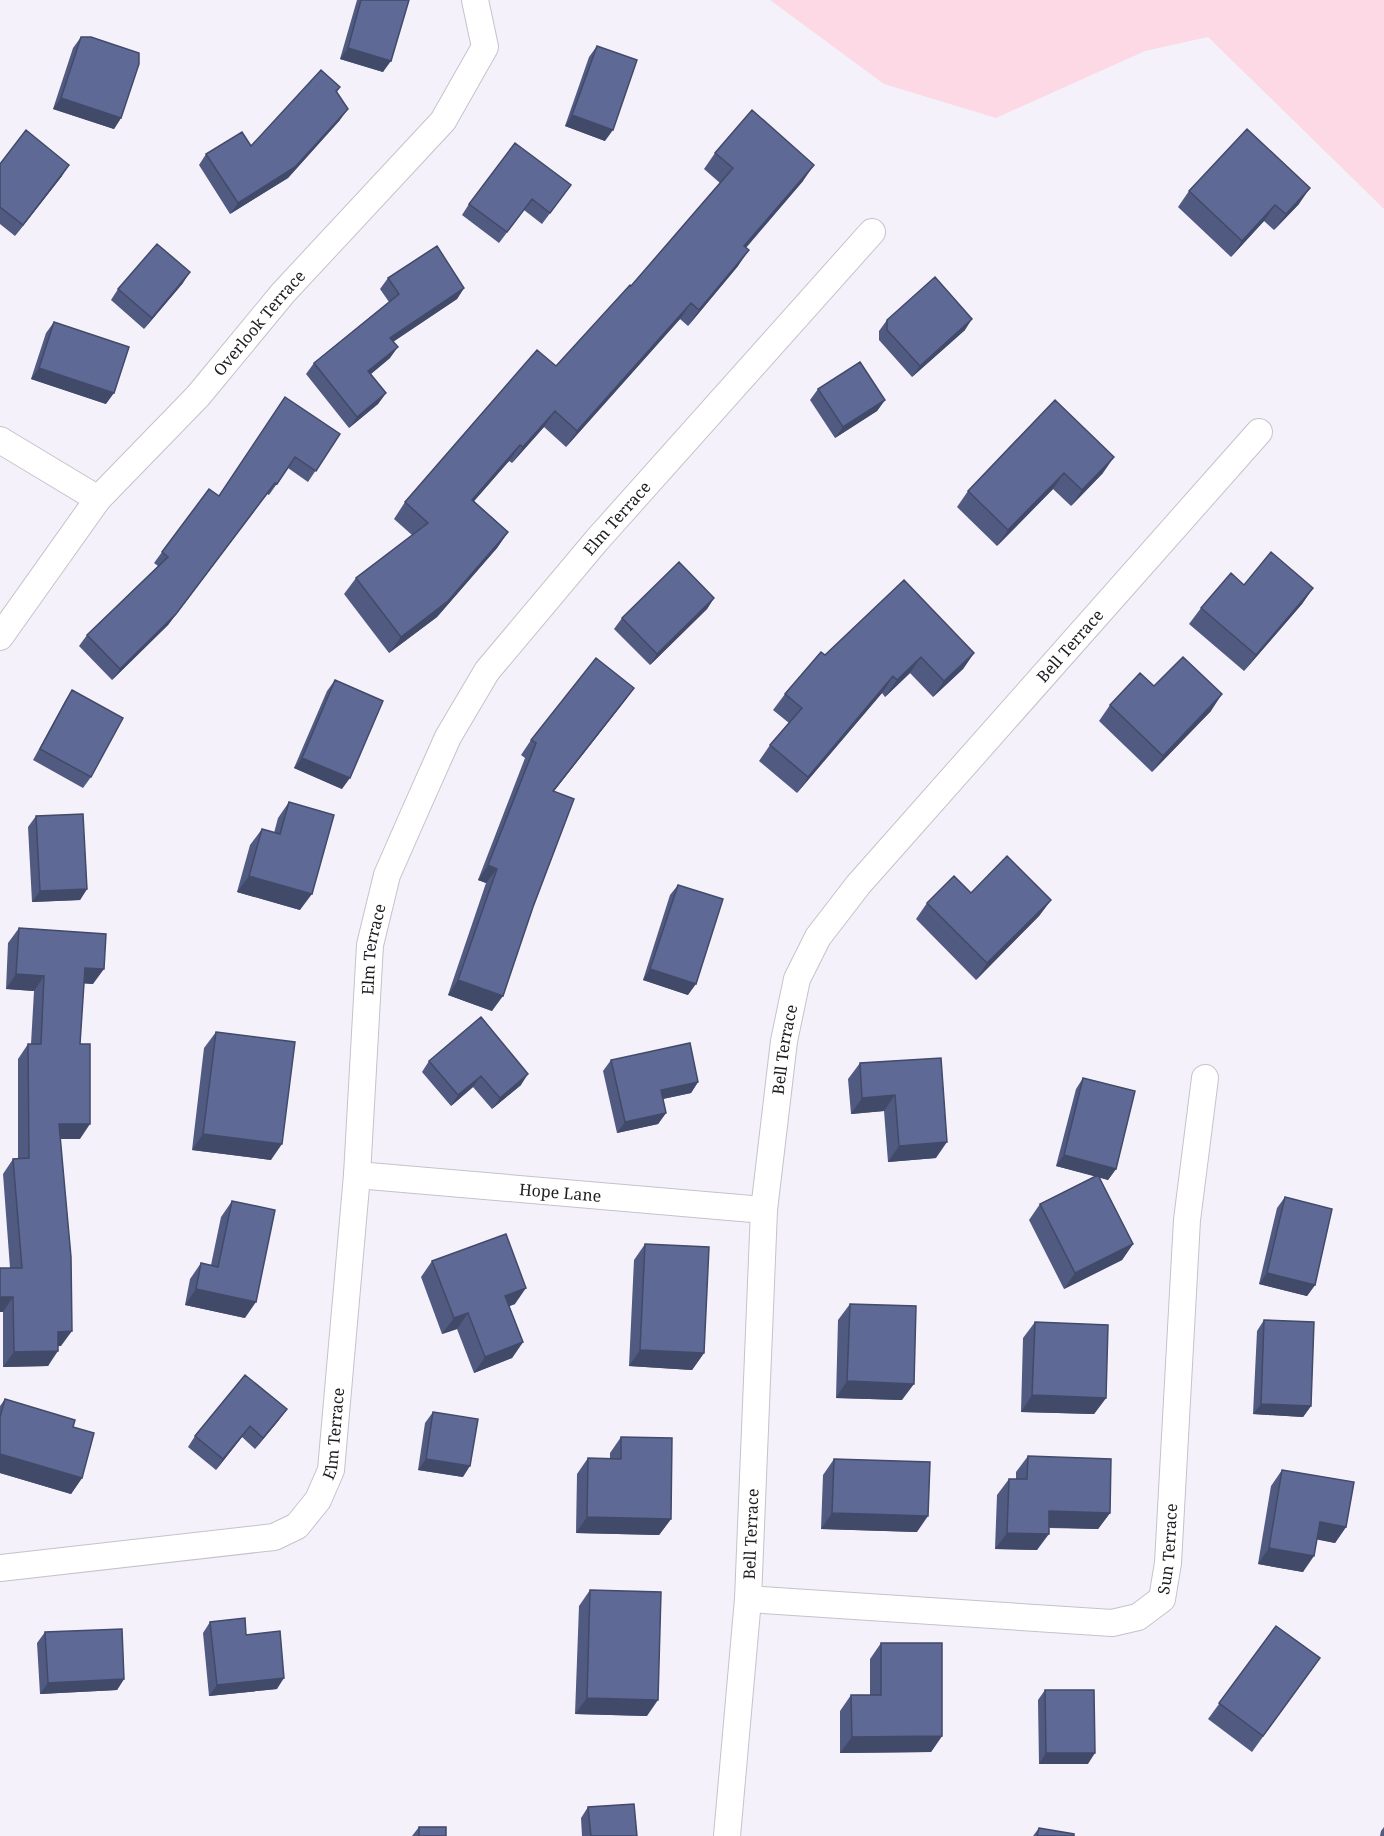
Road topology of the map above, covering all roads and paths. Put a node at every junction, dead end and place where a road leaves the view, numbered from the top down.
1 (475, 0) edge
2 (872, 232) dead end
3 (1259, 432) dead end
4 (0, 440) edge
5 (98, 499) junction
6 (0, 637) edge
7 (1205, 1078) dead end
8 (357, 1175) junction
9 (764, 1210) junction
10 (0, 1568) edge
11 (748, 1599) junction
12 (727, 1836) edge

1 - 5 street, Overlook Terrace
2 - 8 street, Elm Terrace
3 - 9 street, Bell Terrace
4 - 5 street
5 - 6 street, Overlook Terrace
7 - 11 street, Sun Terrace
8 - 9 street, Hope Lane
8 - 10 street, Elm Terrace
9 - 11 street, Bell Terrace
11 - 12 street, Bell Terrace

